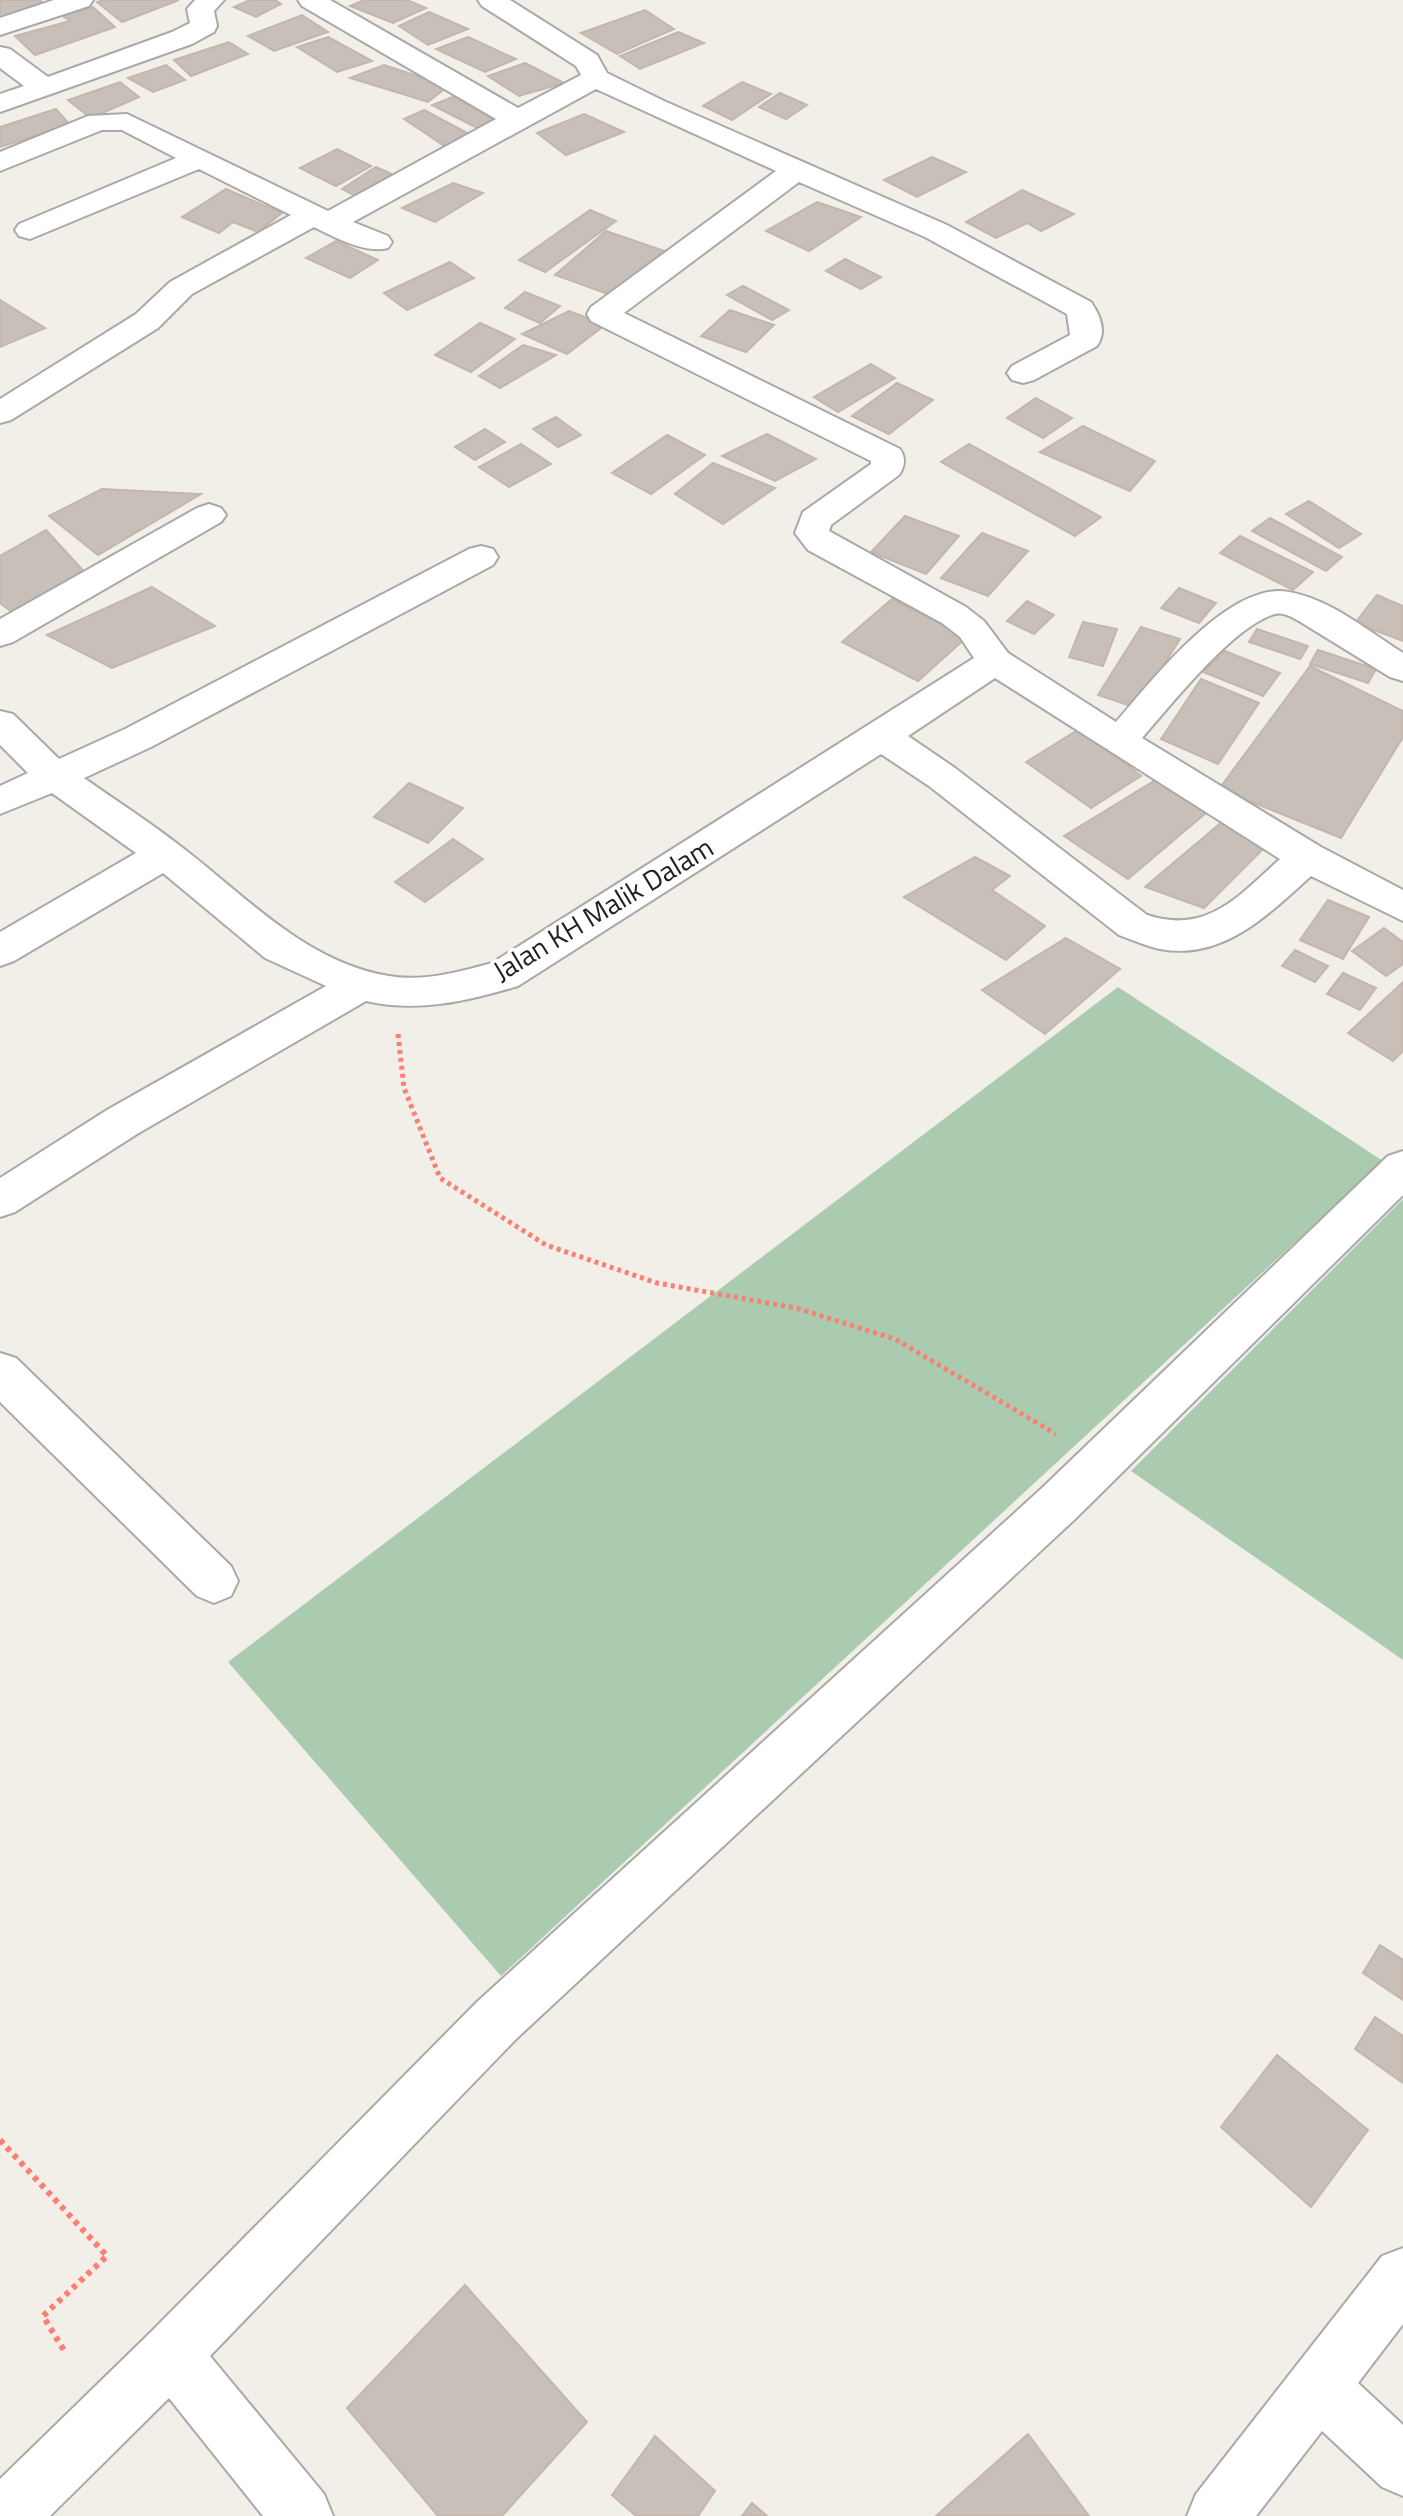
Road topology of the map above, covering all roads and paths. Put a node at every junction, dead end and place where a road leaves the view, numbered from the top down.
1 (80, 0) edge
2 (211, 0) edge
3 (311, 0) edge
4 (491, 0) edge
5 (0, 27) edge
6 (0, 55) edge
7 (596, 78) junction
8 (43, 87) junction
9 (0, 104) edge
10 (517, 119) junction
11 (201, 158) junction
12 (0, 162) edge
13 (795, 171) junction
14 (321, 219) junction
15 (30, 230) dead end
16 (377, 242) dead end
17 (1023, 373) dead end
18 (0, 413) edge
19 (209, 515) dead end
20 (481, 557) dead end
21 (0, 634) edge
22 (995, 661) junction
23 (1403, 669) edge
24 (0, 723) edge
25 (882, 736) junction
26 (1119, 741) junction
27 (53, 775) junction
28 (0, 801) edge
29 (165, 854) junction
30 (1307, 857) junction
31 (1403, 907) edge
32 (0, 951) edge
33 (377, 989) junction
34 (1403, 1168) edge
35 (0, 1200) edge
36 (0, 1372) edge
37 (1102, 1462) junction
38 (214, 1581) dead end
39 (0, 2140) edge
40 (1403, 2277) edge
41 (65, 2352) dead end
42 (171, 2354) junction
43 (1318, 2386) junction
44 (1403, 2466) edge
45 (6, 2516) edge
46 (302, 2516) edge
47 (1218, 2516) edge

1 - 5 street
2 - 8 street
3 - 10 street
4 - 7 street
6 - 8 street
7 - 10 street
7 - 13 street
8 - 9 street
10 - 14 street
11 - 12 street
11 - 14 street
11 - 15 street
13 - 17 street
13 - 22 street
14 - 16 street
14 - 18 street
19 - 21 street
20 - 27 street
22 - 25 street, Jalan KH Malik Dalam
22 - 26 street
23 - 26 street
24 - 27 street, Jalan KH Malik Dalam
25 - 30 street
25 - 33 street, Jalan KH Malik Dalam
26 - 30 street
27 - 28 street
27 - 29 street, Jalan KH Malik Dalam
29 - 32 street
29 - 33 street, Jalan KH Malik Dalam
30 - 31 street
33 - 35 street
33 - 37 path
34 - 37 street
36 - 38 street
37 - 42 street
39 - 41 path
40 - 43 street
42 - 45 street
42 - 46 street
43 - 44 street
43 - 47 street

